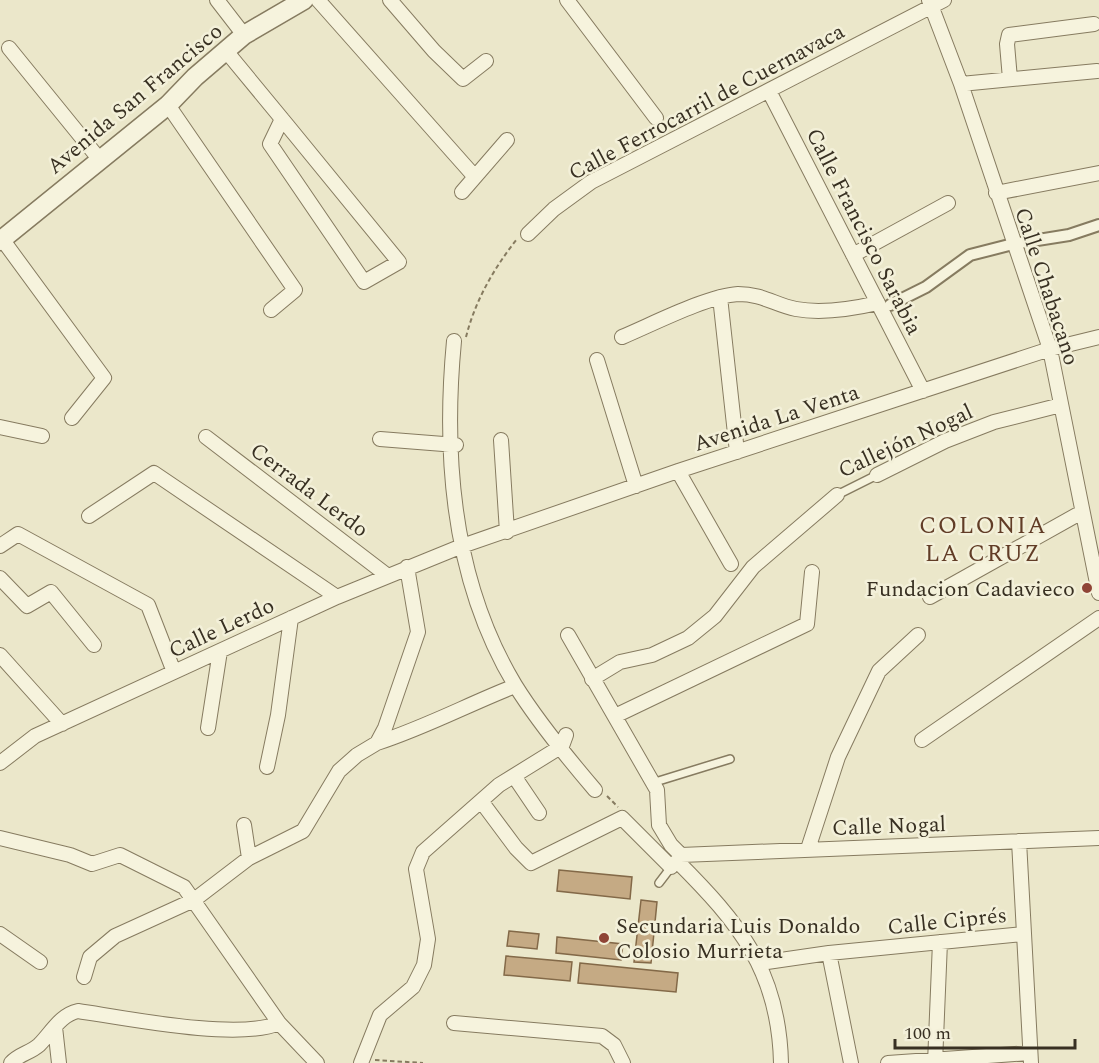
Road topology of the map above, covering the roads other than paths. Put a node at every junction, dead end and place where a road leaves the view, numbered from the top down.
1 (217, 0) edge
2 (304, 0) edge
3 (318, 0) edge
4 (390, 0) edge
5 (567, 0) edge
6 (935, 2) edge
7 (1094, 24) dead end
8 (244, 36) junction
9 (9, 48) dead end
10 (226, 51) junction
11 (486, 62) dead end
12 (1098, 71) edge
13 (1010, 79) junction
14 (961, 84) junction
15 (769, 91) junction
16 (168, 105) junction
17 (656, 118) dead end
18 (282, 119) junction
19 (507, 140) dead end
20 (100, 160) junction
21 (1099, 173) edge
22 (475, 177) junction
23 (462, 192) dead end
24 (996, 193) junction
25 (948, 203) dead end
26 (1099, 225) edge
27 (526, 233) road end
28 (1, 240) edge
29 (1013, 244) junction
30 (853, 255) junction
31 (720, 297) junction
32 (884, 304) junction
33 (271, 310) dead end
34 (622, 337) dead end
35 (1099, 337) edge
36 (459, 344) road end
37 (1050, 350) junction
38 (597, 360) dead end
39 (923, 391) junction
40 (1061, 405) junction
41 (72, 418) dead end
42 (0, 427) edge
43 (42, 436) dead end
44 (206, 437) dead end
45 (380, 439) dead end
46 (501, 440) dead end
47 (453, 444) junction
48 (737, 452) junction
49 (678, 471) junction
50 (877, 475) joint
51 (636, 486) junction
52 (837, 495) joint
53 (1083, 512) junction
54 (89, 516) dead end
55 (507, 532) junction
56 (465, 545) junction
57 (0, 546) edge
58 (730, 564) dead end
59 (407, 567) junction
60 (812, 572) dead end
61 (388, 576) junction
62 (0, 578) edge
63 (1099, 593) edge
64 (337, 597) junction
65 (930, 597) dead end
66 (291, 618) junction
67 (1099, 618) edge
68 (918, 634) dead end
69 (568, 635) dead end
70 (94, 645) dead end
71 (220, 651) junction
72 (0, 655) edge
73 (174, 672) junction
74 (592, 679) junction
75 (515, 686) junction
76 (615, 716) junction
77 (62, 724) junction
78 (207, 728) dead end
79 (567, 735) dead end
80 (922, 740) dead end
81 (377, 743) junction
82 (559, 748) junction
83 (730, 759) dead end
84 (0, 762) edge
85 (267, 766) dead end
86 (514, 776) junction
87 (652, 783) junction
88 (599, 791) road end
89 (482, 801) junction
90 (539, 813) dead end
91 (244, 825) dead end
92 (0, 838) edge
93 (1099, 838) edge
94 (1019, 841) junction
95 (808, 849) junction
96 (249, 858) junction
97 (676, 861) junction
98 (659, 883) dead end
99 (194, 900) junction
100 (0, 934) edge
101 (1024, 934) junction
102 (940, 942) junction
103 (829, 953) junction
104 (40, 962) dead end
105 (767, 962) dead end
106 (84, 977) dead end
107 (279, 1023) junction
108 (454, 1023) dead end
109 (55, 1027) junction
110 (1030, 1058) edge
111 (935, 1061) edge
112 (363, 1062) edge
113 (11, 1063) edge
114 (59, 1063) edge
115 (317, 1063) edge
116 (623, 1063) edge
117 (781, 1063) edge
118 (851, 1063) edge
119 (888, 1063) edge

1 - 8 street
2 - 8 street, Avenida San Francisco
3 - 22 street
4 - 11 street
5 - 17 street
6 - 14 street, Calle Chabacano
6 - 15 street, Calle Ferrocarril de Cuernavaca
7 - 13 street
8 - 10 street, Avenida San Francisco
9 - 20 street
10 - 16 street, Avenida San Francisco
10 - 18 street
12 - 13 street
13 - 14 street
14 - 24 street, Calle Chabacano
15 - 27 street, Calle Ferrocarril de Cuernavaca
15 - 30 street, Calle Francisco Sarabia
16 - 20 street, Avenida San Francisco
16 - 33 street
18 - 18 street
19 - 22 street
20 - 28 street, Avenida San Francisco
21 - 24 street
22 - 23 street
24 - 29 street, Calle Chabacano
25 - 30 street
26 - 29 street
28 - 41 street
29 - 32 street
29 - 37 street, Calle Chabacano
30 - 32 street, Calle Francisco Sarabia
31 - 32 street
31 - 34 street
31 - 48 street
32 - 39 street, Calle Francisco Sarabia
35 - 37 street, Avenida La Venta
36 - 47 street
37 - 39 street, Avenida La Venta
37 - 40 street, Calle Chabacano
38 - 51 street
39 - 48 street, Avenida La Venta
40 - 50 street, Callejón Nogal
40 - 53 street, Calle Chabacano
42 - 43 street
44 - 61 street, Cerrada Lerdo
45 - 47 street
46 - 55 street
47 - 56 street
48 - 49 street, Avenida La Venta
49 - 51 street, Avenida La Venta
49 - 58 street
50 - 52 lane, Callejón Nogal
51 - 55 street, Avenida La Venta
52 - 74 street
53 - 63 street, Calle Chabacano
53 - 65 street
54 - 64 street
55 - 56 street, Avenida La Venta
56 - 59 street, Calle Lerdo
56 - 75 street
57 - 73 street
59 - 61 street, Calle Lerdo
59 - 81 street
60 - 76 street
61 - 64 street, Calle Lerdo
62 - 70 street
64 - 66 street, Calle Lerdo
66 - 71 street, Calle Lerdo
66 - 85 street
67 - 80 street
68 - 95 street
69 - 74 street
71 - 73 street, Calle Lerdo
71 - 78 street
72 - 77 street
73 - 77 street, Calle Lerdo
74 - 76 street
75 - 81 street
75 - 82 street
76 - 87 street
77 - 84 street, Calle Lerdo
79 - 82 street
81 - 96 street
82 - 86 street
82 - 88 street
83 - 87 lane
86 - 89 street
86 - 90 street
87 - 97 street
89 - 97 street
89 - 112 street
91 - 96 street
92 - 99 street
93 - 94 street, Calle Nogal
94 - 95 street, Calle Nogal
94 - 101 street
95 - 97 street, Calle Nogal
96 - 99 street
97 - 98 lane
97 - 117 street
99 - 106 street
99 - 107 street
100 - 104 street
101 - 102 street, Calle Ciprés
101 - 110 street
102 - 103 street, Calle Ciprés
102 - 111 street
103 - 105 street, Calle Ciprés
103 - 118 street
107 - 109 street
107 - 115 street
108 - 116 street
109 - 113 street
109 - 114 street
110 - 111 street
111 - 119 street

